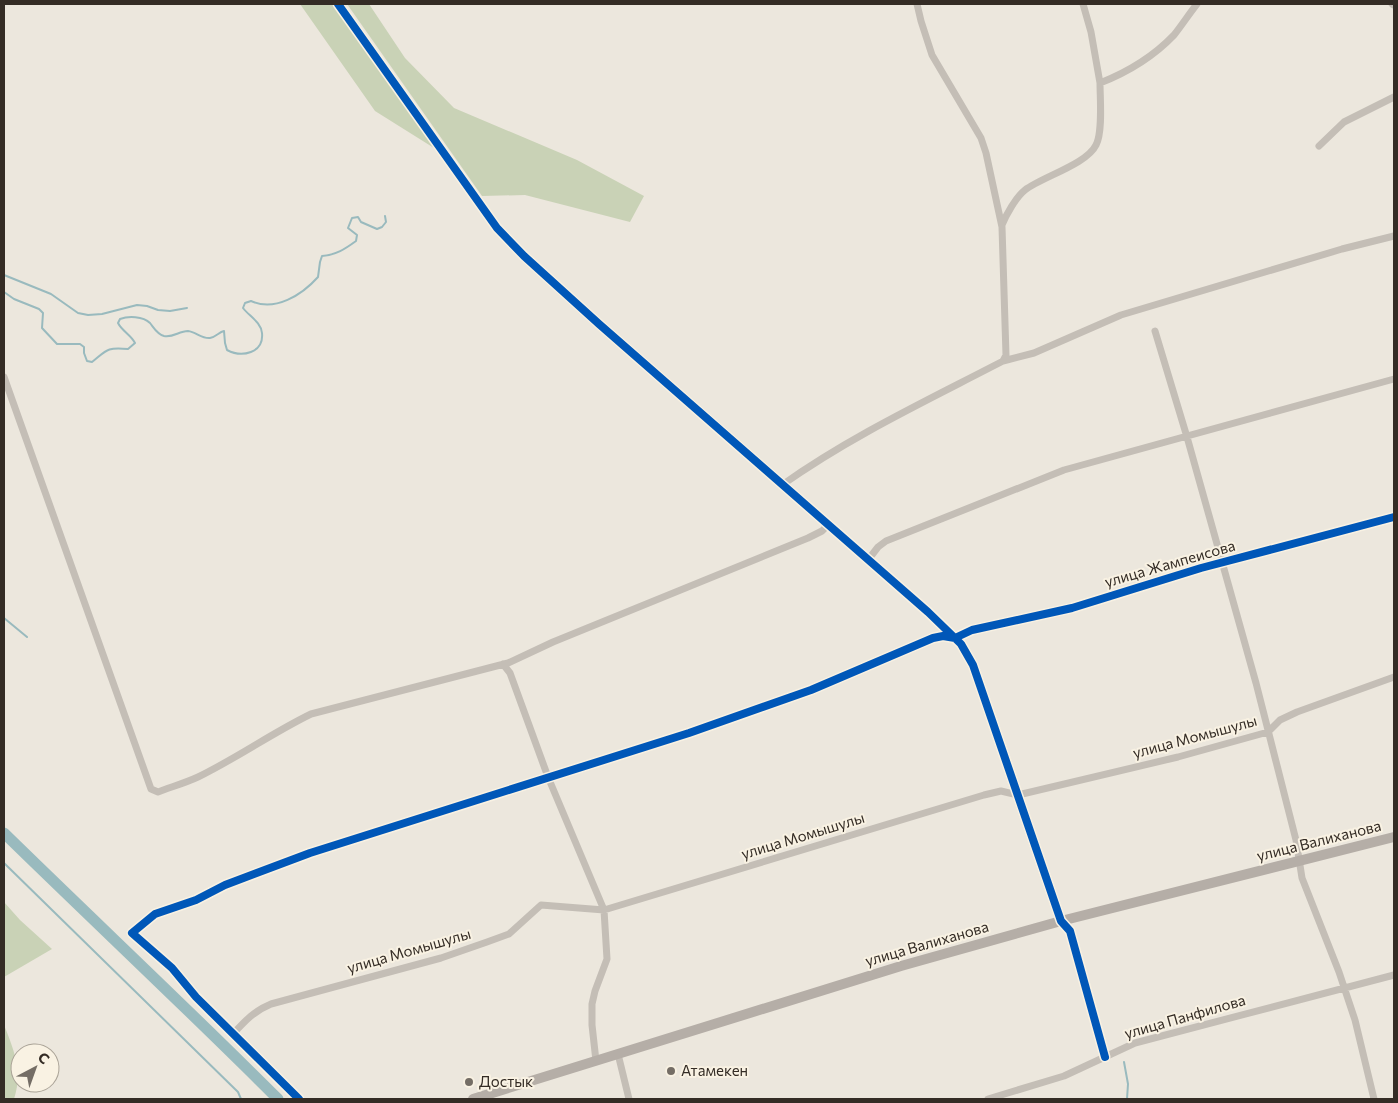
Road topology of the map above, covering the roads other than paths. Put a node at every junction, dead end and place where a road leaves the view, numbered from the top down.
1 (338, 4) edge
2 (917, 4) edge
3 (1083, 4) edge
4 (1198, 4) edge
5 (1100, 83) junction
6 (1394, 97) edge
7 (1319, 146) dead end
8 (1002, 227) junction
9 (1394, 236) edge
10 (1154, 330) dead end
11 (1003, 362) junction
12 (4, 376) edge
13 (1394, 378) edge
14 (1187, 437) junction
15 (782, 484) junction
16 (1394, 517) edge
17 (828, 525) junction
18 (868, 560) junction
19 (1221, 563) junction
20 (955, 638) junction
21 (503, 664) junction
22 (1394, 677) edge
23 (1268, 732) junction
24 (548, 777) junction
25 (1018, 795) junction
26 (1394, 837) edge
27 (1298, 862) junction
28 (604, 910) junction
29 (1061, 921) junction
30 (1394, 975) edge
31 (1344, 988) junction
32 (233, 1034) junction
33 (618, 1054) junction
34 (1105, 1057) junction
35 (596, 1061) junction
36 (298, 1099) edge
37 (473, 1099) edge
38 (630, 1099) edge
39 (988, 1099) edge
40 (1374, 1099) edge

1 - 15 street
2 - 8 street
3 - 5 street
4 - 5 street
5 - 8 street
6 - 7 street
8 - 11 street
9 - 11 street
10 - 14 street
11 - 15 street
12 - 21 street
13 - 14 street
14 - 18 street
14 - 19 street
15 - 17 street
16 - 19 street, улица Жампеисова
17 - 18 street
17 - 21 street
18 - 20 street
19 - 20 street, улица Жампеисова
19 - 23 street
20 - 24 street, улица Жампеисова
20 - 25 street
21 - 24 street
22 - 23 street, улица Момышулы
23 - 25 street, улица Момышулы
23 - 27 street
24 - 28 street
24 - 32 street, улица Жампеисова
25 - 28 street, улица Момышулы
25 - 29 street
26 - 27 street, улица Валиханова
27 - 29 street, улица Валиханова
27 - 31 street
28 - 32 street, улица Момышулы
28 - 35 street
29 - 33 street, улица Валиханова
29 - 34 street
30 - 31 street, улица Панфилова
31 - 34 street, улица Панфилова
31 - 40 street
32 - 36 street
33 - 35 street, улица Валиханова
33 - 38 street
34 - 39 street, улица Панфилова
35 - 37 street, улица Валиханова

